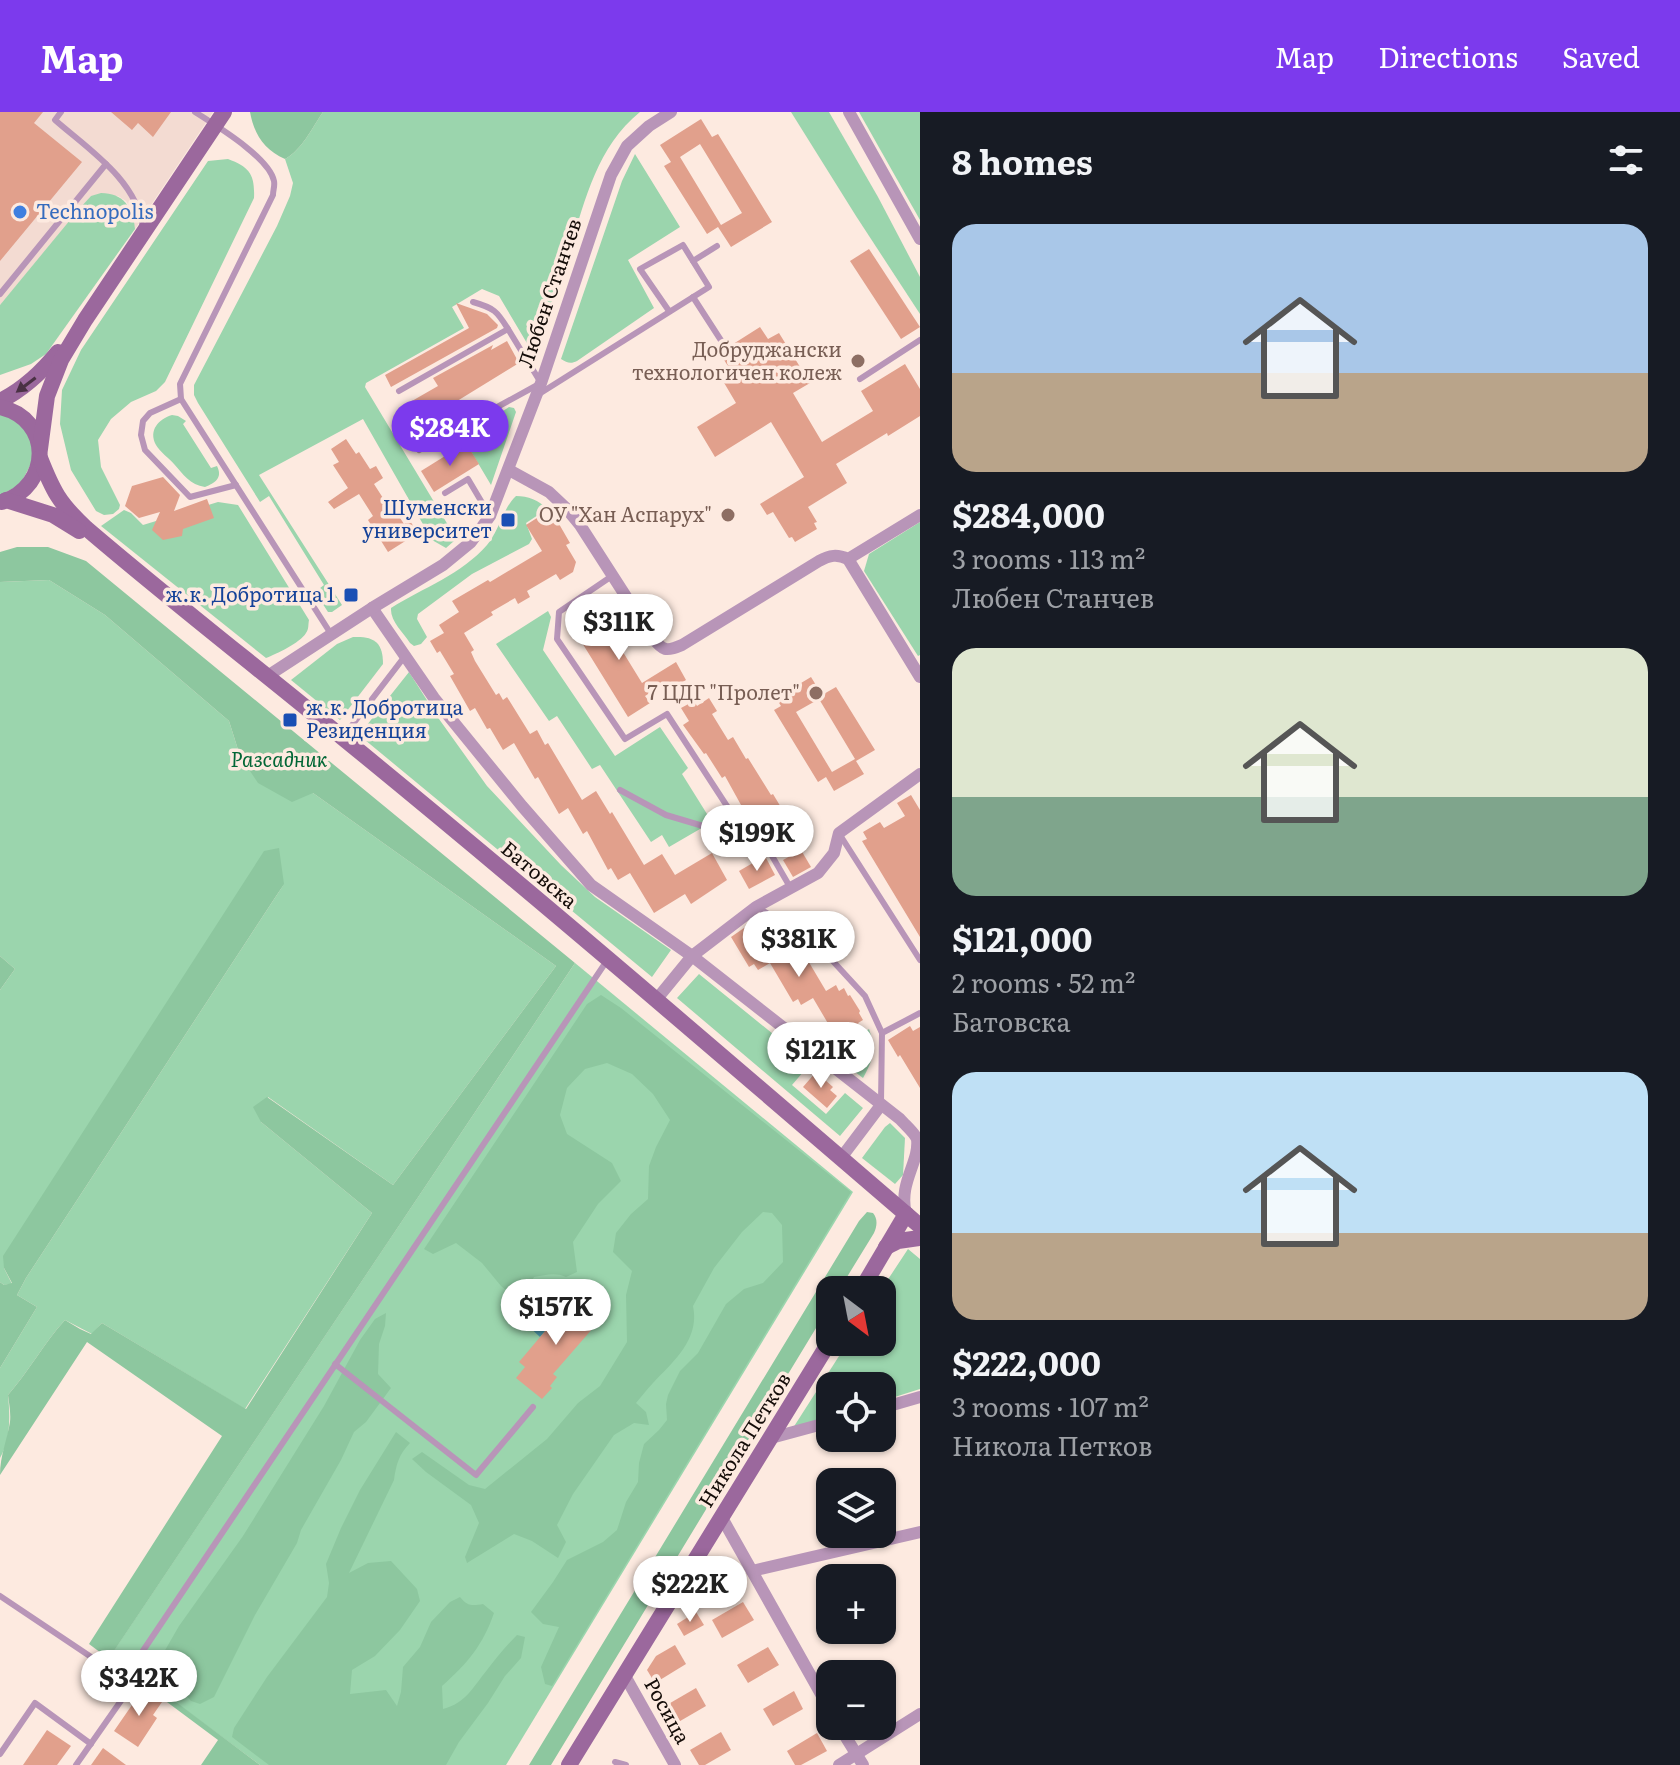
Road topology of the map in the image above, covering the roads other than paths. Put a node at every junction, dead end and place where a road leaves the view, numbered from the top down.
1 (61, 112) edge
2 (195, 112) edge
3 (671, 112) edge
4 (849, 112) edge
5 (220, 119) edge
6 (106, 164) junction
7 (144, 232) junction
8 (920, 239) edge
9 (717, 246) dead end
10 (693, 261) junction
11 (0, 294) edge
12 (693, 297) junction
13 (473, 302) dead end
14 (669, 311) junction
15 (85, 320) junction
16 (508, 329) junction
17 (920, 340) edge
18 (724, 345) dead end
19 (860, 379) dead end
20 (541, 383) junction
21 (399, 391) dead end
22 (536, 396) junction
23 (181, 399) junction
24 (0, 404) edge
25 (419, 450) dead end
26 (40, 453) junction
27 (509, 470) junction
28 (236, 485) junction
29 (445, 493) dead end
30 (3, 501) edge
31 (920, 515) edge
32 (490, 516) junction
33 (848, 559) junction
34 (127, 563) junction
35 (612, 576) junction
36 (372, 608) junction
37 (331, 634) junction
38 (405, 656) junction
39 (919, 672) edge
40 (266, 677) junction
41 (343, 737) junction
42 (920, 774) edge
43 (620, 790) dead end
44 (738, 823) junction
45 (839, 833) junction
46 (790, 887) junction
47 (756, 907) junction
48 (692, 956) junction
49 (608, 959) junction
50 (920, 960) edge
51 (656, 1000) junction
52 (920, 1013) edge
53 (882, 1033) junction
54 (881, 1105) junction
55 (841, 1158) junction
56 (906, 1214) junction
57 (920, 1226) edge
58 (920, 1238) edge
59 (886, 1247) junction
60 (869, 1276) edge
61 (821, 1356) edge
62 (335, 1364) junction
63 (920, 1397) edge
64 (896, 1404) edge
65 (533, 1407) dead end
66 (816, 1426) edge
67 (771, 1438) junction
68 (721, 1516) junction
69 (920, 1532) edge
70 (752, 1571) junction
71 (0, 1596) edge
72 (625, 1676) junction
73 (124, 1679) junction
74 (816, 1685) edge
75 (920, 1714) edge
76 (847, 1740) edge
77 (91, 1744) junction
78 (0, 1754) edge
79 (859, 1760) edge
80 (615, 1762) dead end
81 (672, 1764) edge
82 (76, 1765) edge
83 (569, 1765) edge
84 (626, 1765) edge
85 (839, 1765) edge

1 - 6 lane
2 - 5 lane
3 - 20 street, Любен Станчев
4 - 8 street
5 - 7 street
5 - 23 lane
6 - 7 lane
6 - 11 lane
7 - 15 street
9 - 10 lane
10 - 12 lane
10 - 14 lane
12 - 14 lane
12 - 18 lane
13 - 16 lane
14 - 22 lane
15 -> 24 street
15 - 26 street
16 - 20 lane
16 - 21 lane
17 - 19 lane
20 - 22 street, Любен Станчев
20 - 25 lane
22 - 27 street, Любен Станчев
23 - 28 lane
23 - 28 lane
24 - 26 street, Батовска
26 - 30 street
26 - 34 street, Батовска
27 - 32 street, Любен Станчев
27 - 35 street
28 - 37 lane
29 - 32 lane
30 - 34 street, Батовска
31 - 33 street
32 - 36 street, Любен Станчев
33 - 35 street
33 - 39 street
34 - 40 street, Батовска
35 - 44 lane
36 - 37 street, Любен Станчев
36 - 38 street
37 - 40 street, Любен Станчев
38 - 41 lane
38 - 48 street
40 - 41 street, Батовска
41 - 49 street, Батовска
42 - 45 street
43 - 44 lane
44 - 46 lane
45 - 46 street
45 - 50 lane
46 - 47 street
47 - 48 street
47 - 53 lane
48 - 51 street
48 - 54 street
49 - 51 street, Батовска
49 - 62 lane
51 - 55 street, Батовска
52 - 53 lane
53 - 54 lane
54 - 55 street
54 - 56 street
55 - 56 street, Батовска
56 - 57 street, Батовска
56 - 59 street
58 - 59 street
59 - 60 street
61 - 67 street, Никола Петков
62 - 65 lane
62 - 73 lane
63 - 64 street
66 - 67 street
67 - 68 street, Никола Петков
68 - 70 street
68 - 72 street, Никола Петков
69 - 70 street
70 - 74 street
71 - 73 lane
72 - 81 street, Росица
72 - 83 street, Никола Петков
73 - 77 lane
75 - 79 street
76 - 79 street
77 - 78 lane
77 - 82 lane
79 - 85 street
80 - 84 lane

